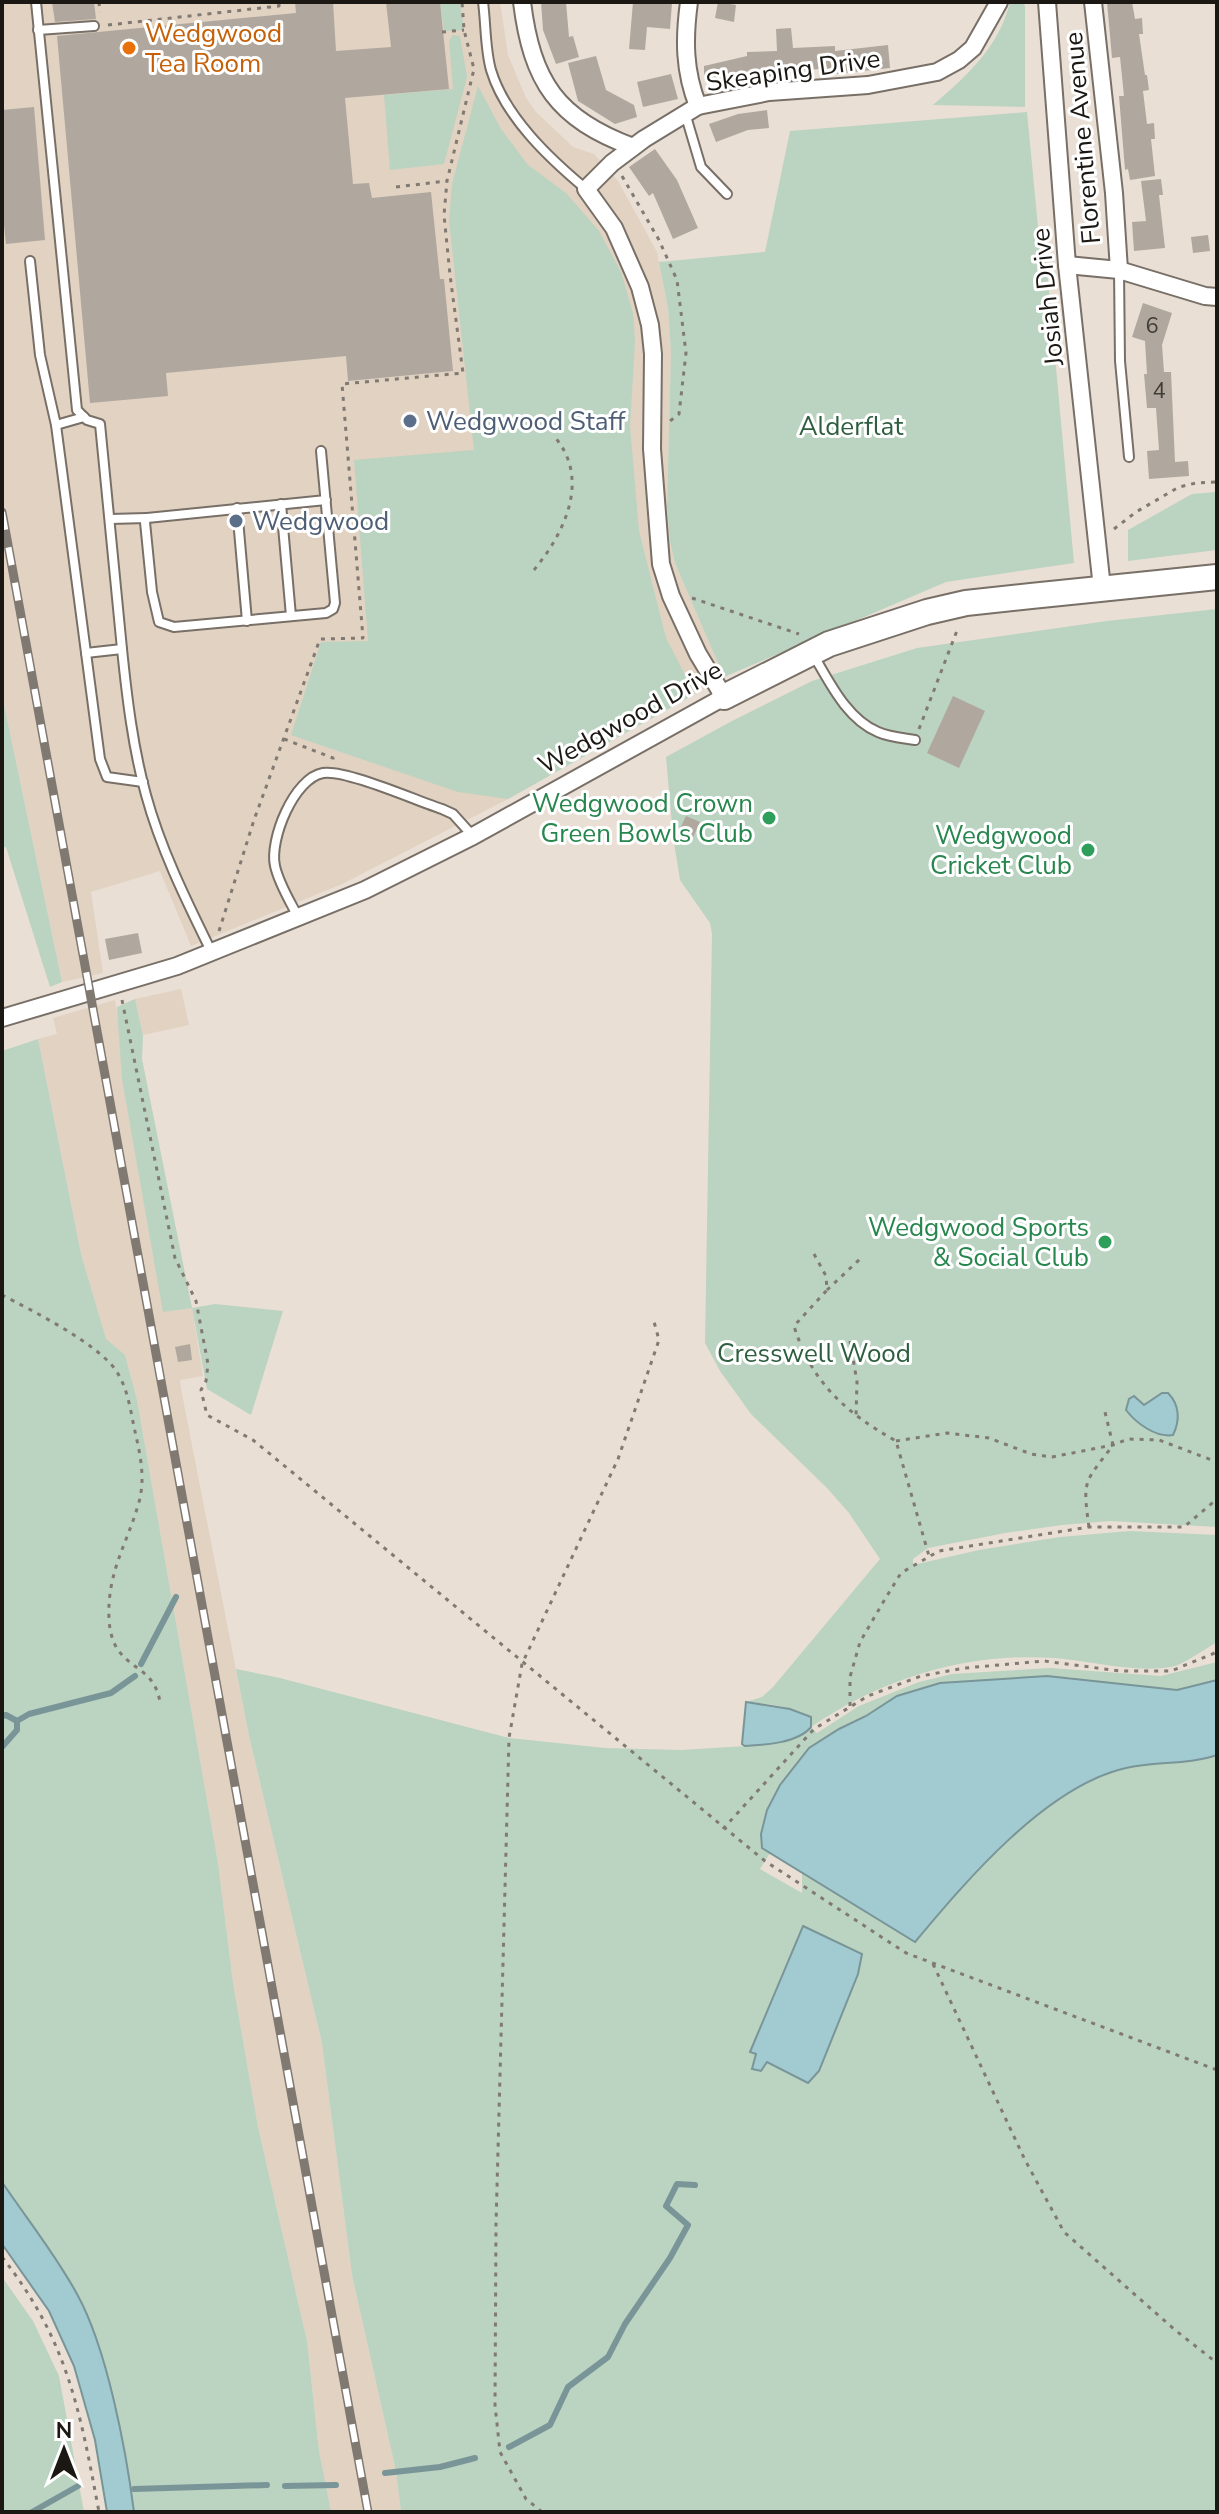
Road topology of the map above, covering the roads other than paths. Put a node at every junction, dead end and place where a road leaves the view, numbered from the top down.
1 (36, 2) edge
2 (483, 2) edge
3 (522, 2) edge
4 (689, 2) edge
5 (999, 2) edge
6 (1047, 2) edge
7 (1093, 2) edge
8 (97, 26) road end
9 (38, 30) junction
10 (691, 110) junction
11 (633, 147) junction
12 (586, 189) junction
13 (727, 194) dead end
14 (30, 261) dead end
15 (1067, 265) junction
16 (1119, 270) junction
17 (1217, 297) edge
18 (84, 417) junction
19 (56, 425) junction
20 (321, 451) dead end
21 (1129, 457) dead end
22 (326, 500) junction
23 (281, 504) junction
24 (237, 508) junction
25 (147, 518) junction
26 (110, 519) junction
27 (1217, 577) edge
28 (1102, 588) junction
29 (291, 616) junction
30 (247, 621) junction
31 (820, 648) junction
32 (122, 649) junction
33 (86, 653) junction
34 (724, 697) junction
35 (915, 740) road end
36 (143, 782) junction
37 (473, 836) junction
38 (299, 918) junction
39 (212, 954) junction
40 (2, 1018) edge

1 - 9 lane
2 - 12 lane
3 - 11 street
4 - 10 street
5 - 10 street, Skeaping Drive
6 - 15 street, Josiah Drive
7 - 16 street, Florentine Avenue
8 - 9 lane
9 - 18 lane
10 - 11 street, Skeaping Drive
10 - 13 lane
11 - 12 street, Skeaping Drive
12 - 34 street
14 - 19 lane
15 - 16 street
15 - 28 street, Josiah Drive
16 - 17 street
16 - 21 lane
18 - 19 lane
18 - 26 lane
19 - 33 lane
20 - 22 lane
22 - 23 lane
22 - 29 lane
23 - 24 lane
23 - 29 lane
24 - 25 lane
24 - 30 lane
25 - 26 lane
25 - 30 lane
26 - 32 lane
27 - 28 street, Wedgwood Drive
28 - 31 street, Wedgwood Drive
29 - 30 lane
31 - 34 street, Wedgwood Drive
31 - 35 lane
32 - 33 lane
32 - 36 lane
33 - 36 lane
34 - 37 street, Wedgwood Drive
36 - 39 lane
37 - 38 street, Wedgwood Drive
37 - 38 lane
38 - 39 street, Wedgwood Drive
39 - 40 street, Wedgwood Drive

